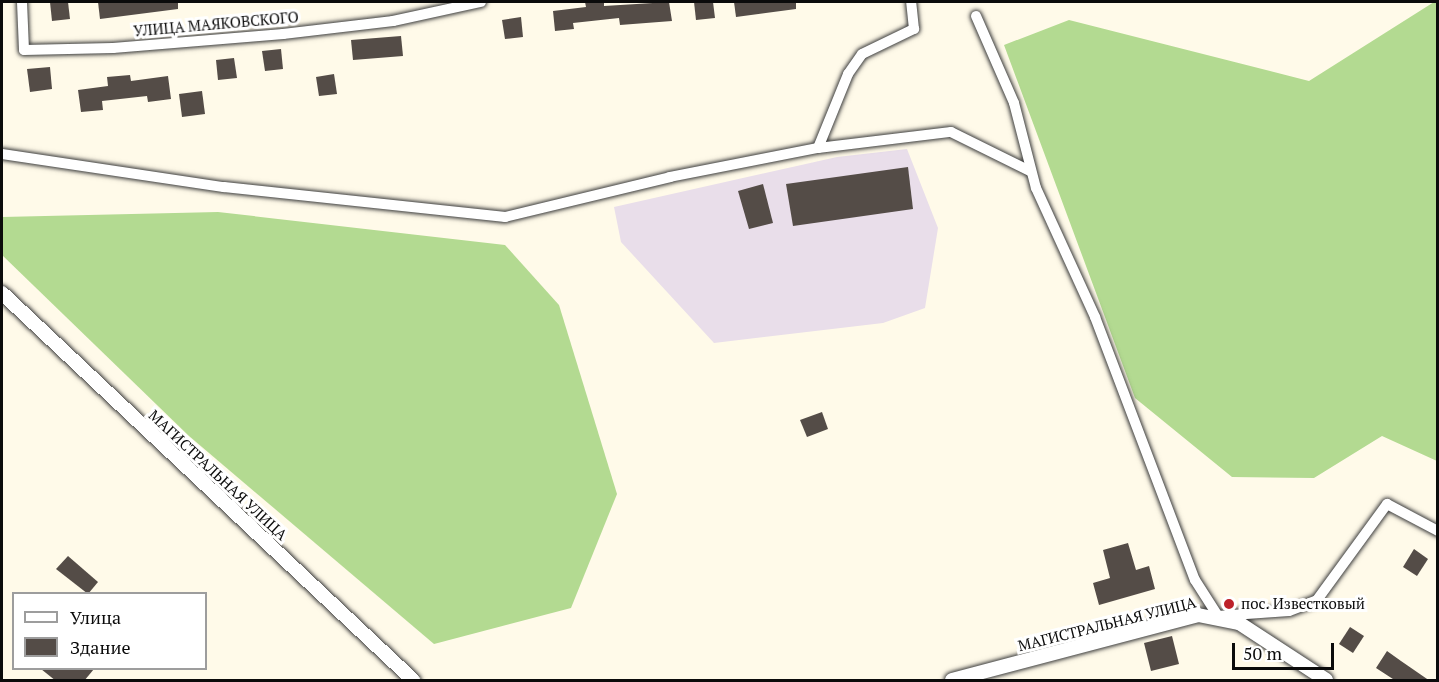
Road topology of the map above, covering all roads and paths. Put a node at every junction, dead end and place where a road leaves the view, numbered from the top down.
1 (22, 2) edge
2 (481, 2) edge
3 (911, 2) edge
4 (976, 16) dead end
5 (818, 148) junction
6 (2, 154) edge
7 (1030, 171) junction
8 (2, 293) edge
9 (1437, 531) edge
10 (1218, 616) junction
11 (413, 681) edge
12 (952, 681) edge
13 (1326, 681) edge

1 - 2 street, УЛИЦА МАЯКОВСКОГО
3 - 5 street
4 - 7 street
5 - 6 street
5 - 7 street
7 - 10 street
8 - 11 street, МАГИСТРАЛЬНАЯ УЛИЦА
9 - 10 street
10 - 12 street, МАГИСТРАЛЬНАЯ УЛИЦА
10 - 13 street, МАГИСТРАЛЬНАЯ УЛИЦА

